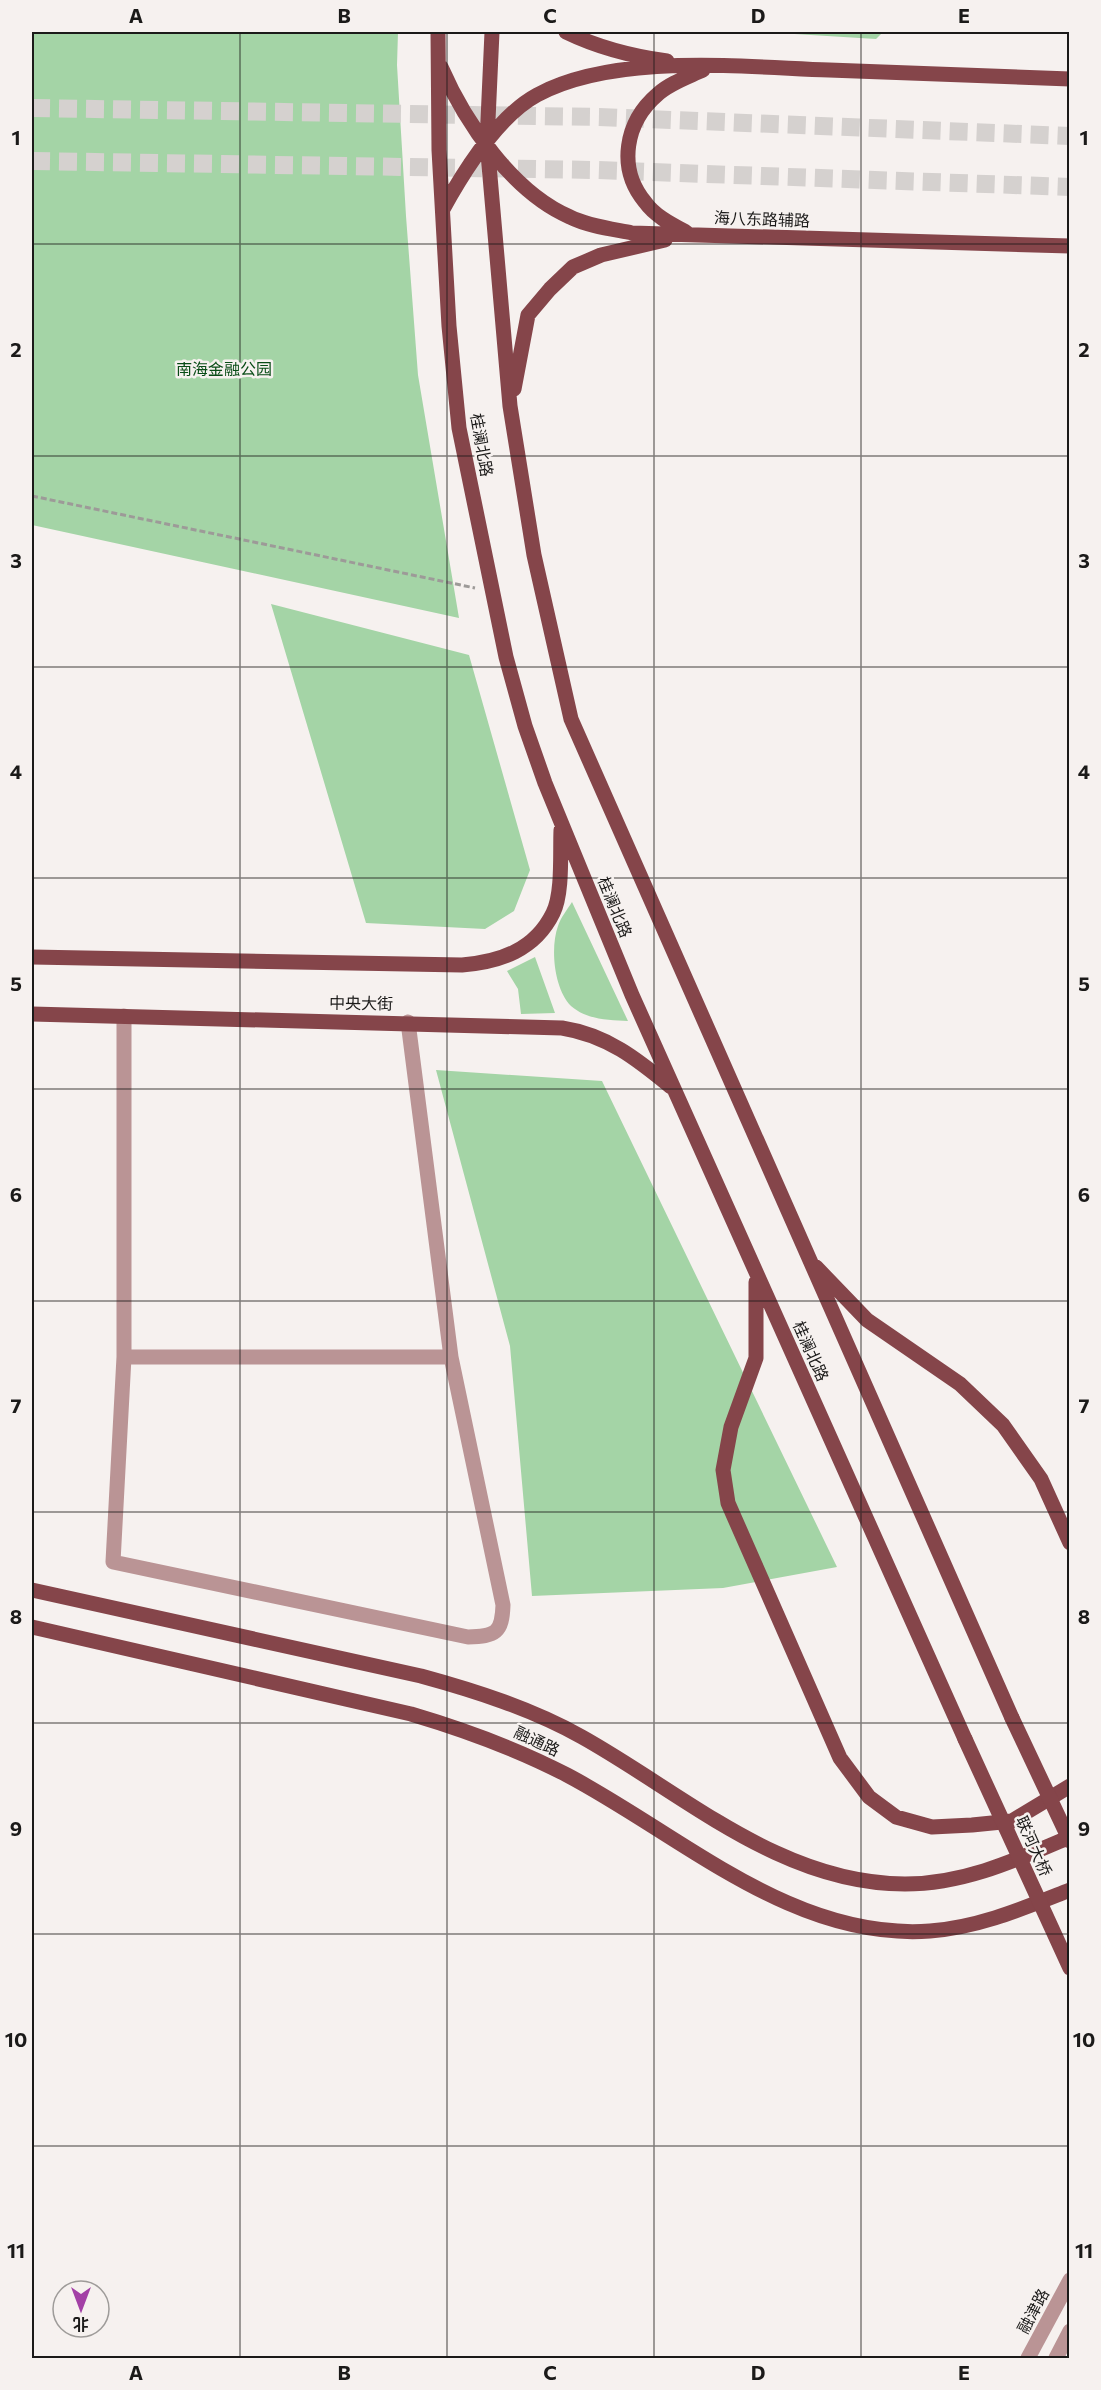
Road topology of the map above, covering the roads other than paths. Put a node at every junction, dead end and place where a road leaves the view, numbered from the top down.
1 (438, 32) edge
2 (492, 32) edge
3 (566, 32) edge
4 (438, 61) junction
5 (711, 66) junction
6 (1070, 79) edge
7 (487, 142) junction
8 (442, 211) junction
9 (691, 235) junction
10 (1070, 246) edge
11 (510, 406) junction
12 (561, 825) junction
13 (32, 957) edge
14 (32, 1014) edge
15 (124, 1016) junction
16 (408, 1022) junction
17 (673, 1088) junction
18 (808, 1259) junction
19 (756, 1273) junction
20 (124, 1357) junction
21 (451, 1357) junction
22 (1070, 1543) edge
23 (32, 1590) edge
24 (32, 1627) edge
25 (1012, 1718) joint
26 (966, 1739) joint
27 (1070, 1786) edge
28 (1070, 1837) edge
29 (1070, 1841) edge
30 (1070, 1890) edge
31 (1070, 1968) edge
32 (1070, 2280) edge
33 (1070, 2331) edge
34 (1028, 2358) edge
35 (1056, 2358) edge

1 - 4 main road, 桂澜北路
2 - 7 main road, 桂澜北路
3 - 5 main road
4 - 7 main road, 海八东路辅路
4 - 8 main road, 桂澜北路
5 - 6 main road
5 - 7 main road
5 - 9 main road
7 - 8 main road
7 - 9 main road, 海八东路辅路
7 - 11 main road, 桂澜北路
8 - 12 main road, 桂澜北路
9 - 10 main road, 海八东路辅路
9 - 11 main road
11 - 18 main road, 桂澜北路
12 - 13 main road
12 - 17 main road, 桂澜北路
14 - 15 main road, 中央大街
15 - 16 main road, 中央大街
15 - 20 street
16 - 17 main road, 中央大街
16 - 21 street
17 - 19 main road, 桂澜北路
18 - 22 main road
18 - 25 main road, 桂澜北路
19 - 26 main road, 桂澜北路
19 - 27 main road
20 - 21 street
20 - 21 street
23 - 28 main road, 融通路
24 - 30 main road, 融通路
25 - 29 main road, 联河大桥, bridge
26 - 31 main road, 联河大桥, bridge
32 - 34 street, 融津路
33 - 35 street

